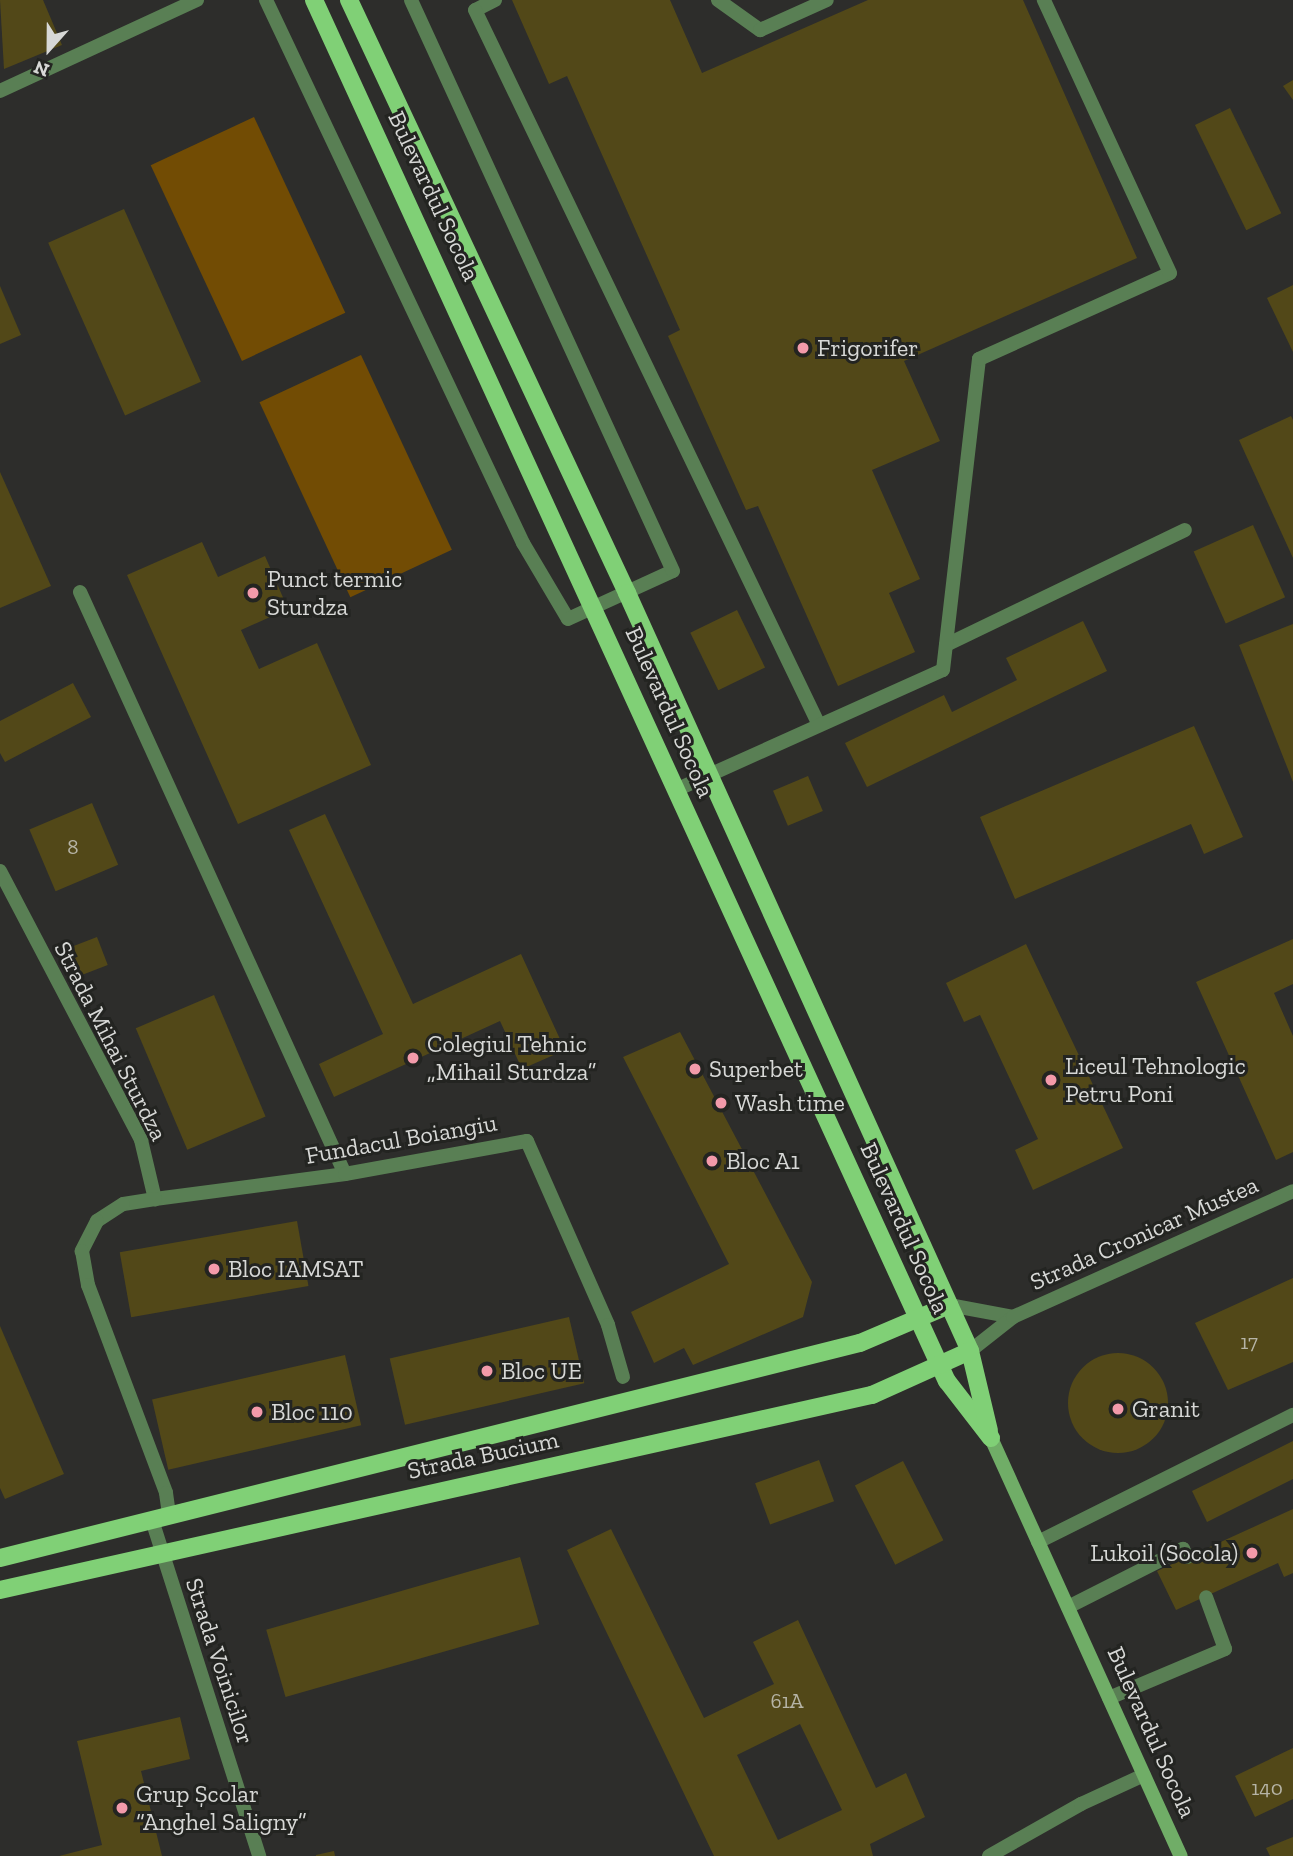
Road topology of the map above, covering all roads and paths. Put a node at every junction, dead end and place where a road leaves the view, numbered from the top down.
1 (197, 0) edge
2 (266, 0) edge
3 (314, 0) edge
4 (349, 0) edge
5 (411, 0) edge
6 (495, 0) edge
7 (718, 0) edge
8 (827, 0) edge
9 (1044, 0) edge
10 (0, 91) edge
11 (1185, 530) dead end
12 (80, 592) dead end
13 (627, 593) junction
14 (596, 607) junction
15 (946, 645) junction
16 (818, 723) junction
17 (709, 775) junction
18 (678, 789) junction
19 (0, 871) edge
20 (345, 1174) junction
21 (1293, 1191) edge
22 (155, 1199) junction
23 (949, 1304) junction
24 (1013, 1317) junction
25 (918, 1318) junction
26 (970, 1351) junction
27 (940, 1365) junction
28 (623, 1377) dead end
29 (1293, 1415) edge
30 (991, 1438) junction
31 (160, 1518) junction
32 (1038, 1542) junction
33 (161, 1551) junction
34 (1187, 1557) dead end
35 (0, 1558) edge
36 (0, 1590) edge
37 (1206, 1597) dead end
38 (1068, 1607) junction
39 (1109, 1699) junction
40 (1144, 1775) junction
41 (259, 1856) edge
42 (989, 1856) edge
43 (1181, 1856) edge

1 - 10 street
2 - 14 street
3 - 14 main road, Bulevardul Socola
4 - 13 main road, Bulevardul Socola
5 - 13 street
6 - 16 street
7 - 8 street
9 - 15 street
11 - 15 street
12 - 20 street
13 - 14 street
13 - 17 main road, Bulevardul Socola
14 - 18 main road, Bulevardul Socola
15 - 16 street
16 - 17 street
17 - 18 street
17 - 23 main road, Bulevardul Socola
18 - 25 main road, Bulevardul Socola
19 - 22 street, Strada Mihai Sturdza
20 - 22 street, Fundacul Boiangiu
20 - 28 street, Fundacul Boiangiu
21 - 24 street, Strada Cronicar Mustea
22 - 31 street
23 - 24 street, Strada Cronicar Mustea
23 - 25 main road, Strada Bucium
23 - 26 main road, Bulevardul Socola
24 - 26 street, Strada Cronicar Mustea
25 - 27 main road, Bulevardul Socola
25 - 31 main road, Strada Bucium
26 - 27 main road, Strada Bucium
26 - 30 main road, Bulevardul Socola
27 - 30 main road, Bulevardul Socola
27 - 33 main road, Strada Bucium
29 - 32 street
30 - 32 main road, Bulevardul Socola
31 - 33 street, Strada Voinicilor
31 - 35 main road, Strada Bucium
32 - 38 main road, Bulevardul Socola
33 - 36 main road, Strada Bucium
33 - 41 street, Strada Voinicilor
34 - 38 street
37 - 39 street
38 - 39 main road, Bulevardul Socola
39 - 40 main road, Bulevardul Socola
40 - 42 street
40 - 43 main road, Bulevardul Socola

